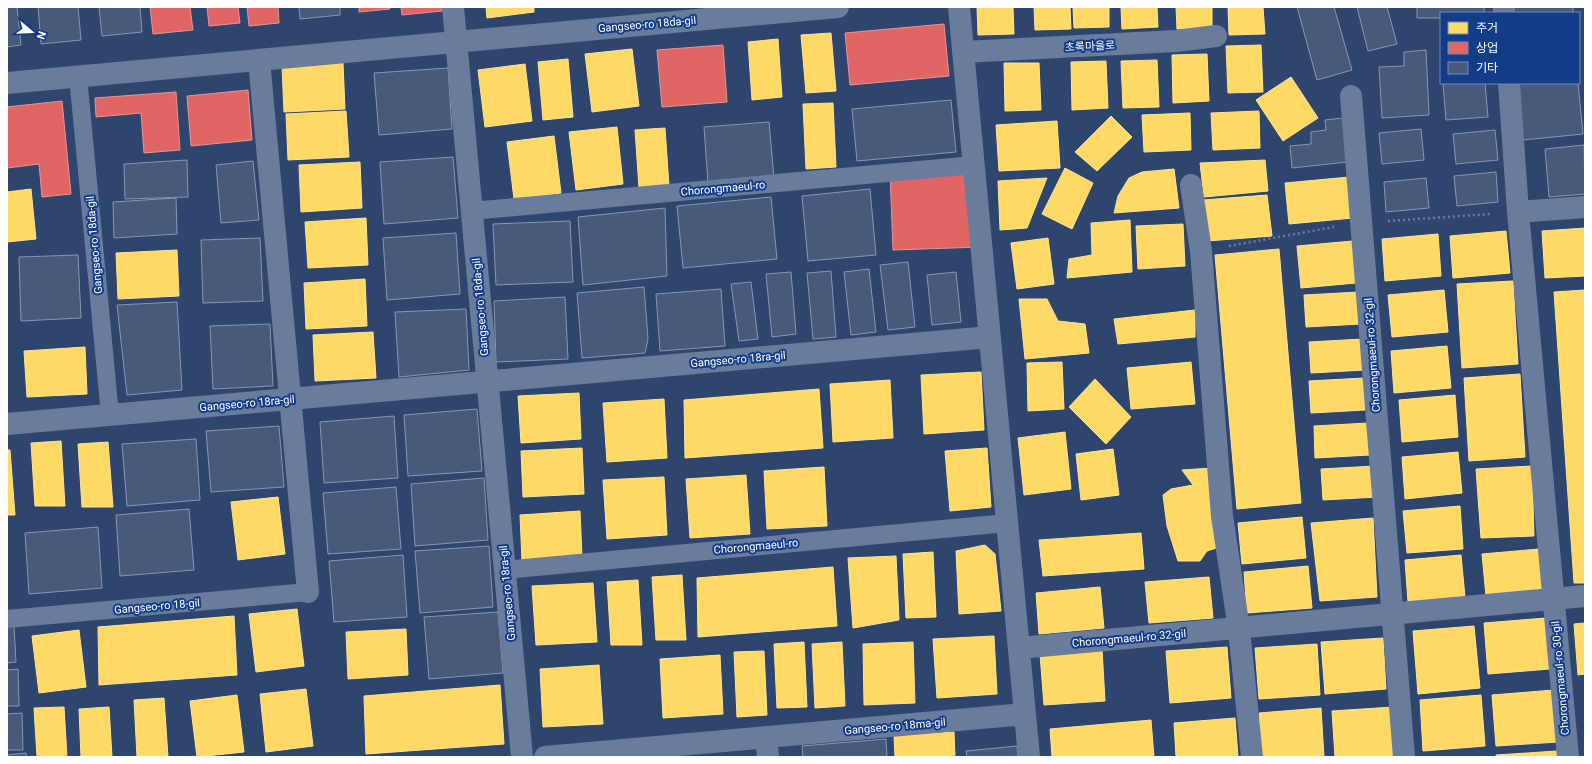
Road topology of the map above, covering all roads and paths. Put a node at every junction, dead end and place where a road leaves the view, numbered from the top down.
1 (453, 7) edge
2 (838, 7) edge
3 (959, 7) edge
4 (1216, 36) dead end
5 (456, 42) junction
6 (963, 52) junction
7 (259, 60) junction
8 (78, 76) junction
9 (7, 83) edge
10 (1509, 84) edge
11 (1351, 96) dead end
12 (974, 164) junction
13 (1191, 185) dead end
14 (1585, 207) edge
15 (472, 211) junction
16 (1518, 212) junction
17 (1361, 223) junction
18 (1201, 251) junction
19 (990, 337) junction
20 (487, 381) junction
21 (291, 399) junction
22 (110, 415) junction
23 (7, 424) edge
24 (1007, 522) junction
25 (504, 570) junction
26 (308, 592) joint
27 (1585, 596) edge
28 (1553, 599) junction
29 (1392, 614) junction
30 (7, 619) edge
31 (1239, 629) junction
32 (1019, 648) junction
33 (1025, 714) junction
34 (767, 747) edge
35 (522, 757) edge
36 (545, 757) edge
37 (1029, 757) edge
38 (1252, 757) edge
39 (1404, 757) edge
40 (1568, 757) edge

1 - 5 street
2 - 5 street, Gangseo-ro 18da-gil
3 - 6 street
4 - 6 street, 초록마을로
5 - 7 street, Gangseo-ro 18da-gil
5 - 15 street, Gangseo-ro 18da-gil
6 - 12 street
7 - 8 street, Gangseo-ro 18da-gil
7 - 21 street
8 - 9 street, Gangseo-ro 18da-gil
8 - 22 lane, Gangseo-ro 18da-gil
10 - 16 street
11 - 17 street, Chorongmaeul-ro 32-gil
12 - 15 lane, Chorongmaeul-ro
12 - 19 street
13 - 18 street
14 - 16 street
15 - 20 street, Gangseo-ro 18da-gil
16 - 17 path
16 - 28 street
17 - 18 path
17 - 29 street, Chorongmaeul-ro 32-gil
18 - 31 street
19 - 20 street, Gangseo-ro 18ra-gil
19 - 24 street
20 - 21 street, Gangseo-ro 18ra-gil
20 - 25 street, Gangseo-ro 18ra-gil
21 - 22 street, Gangseo-ro 18ra-gil
21 - 26 street
22 - 23 street, Gangseo-ro 18ra-gil
24 - 25 lane, Chorongmaeul-ro
24 - 32 street
25 - 35 street, Gangseo-ro 18ra-gil
26 - 30 lane, Gangseo-ro 18-gil
27 - 28 street, Chorongmaeul-ro 32-gil
28 - 29 street, Chorongmaeul-ro 32-gil
28 - 40 street, Chorongmaeul-ro 30-gil
29 - 31 street, Chorongmaeul-ro 32-gil
29 - 39 street
31 - 32 street, Chorongmaeul-ro 32-gil
31 - 38 street
32 - 33 street
33 - 34 street, Gangseo-ro 18ma-gil
33 - 37 street
34 - 36 street, Gangseo-ro 18ma-gil

